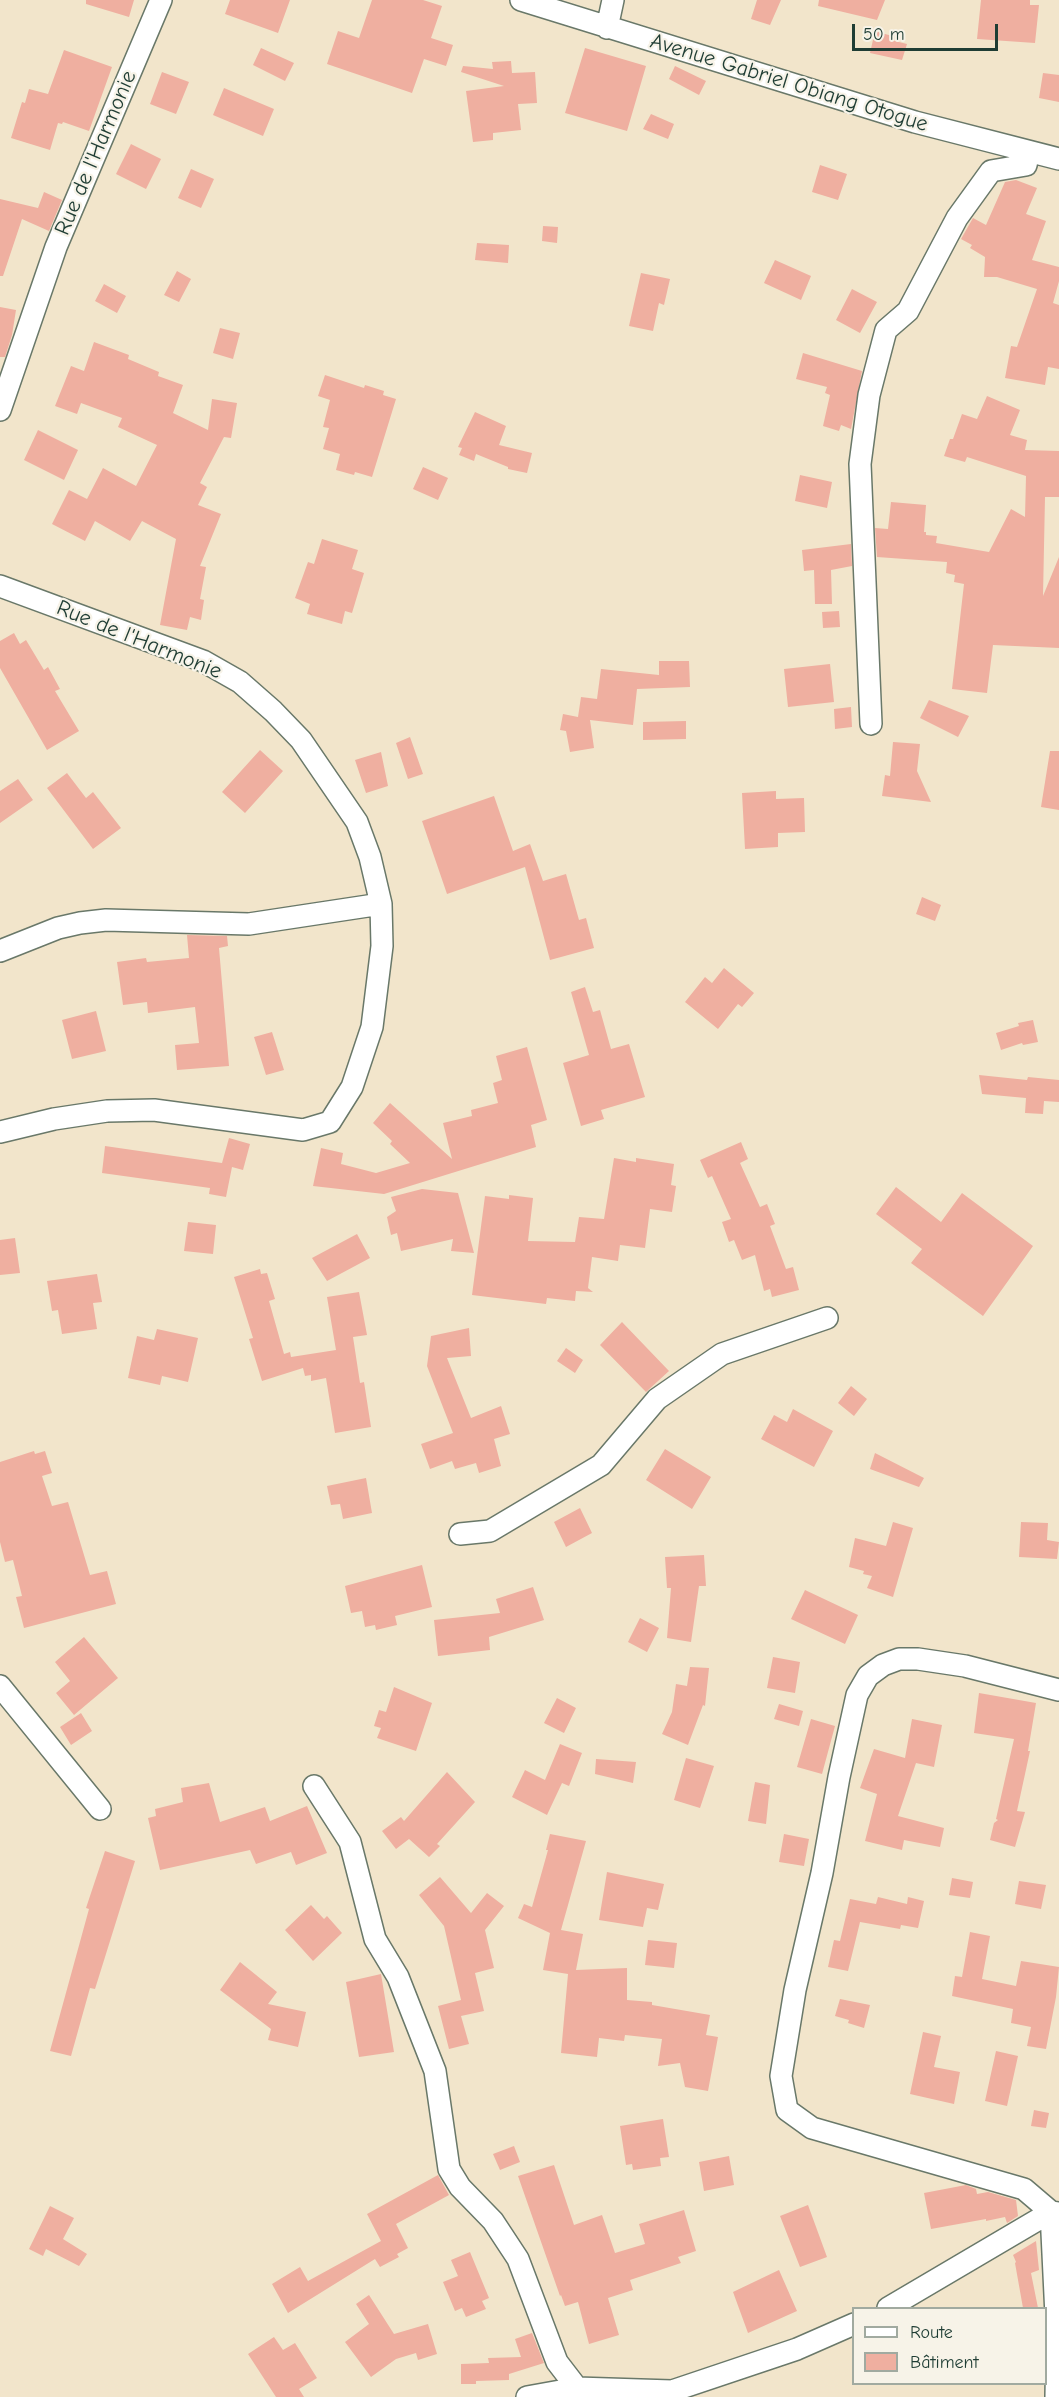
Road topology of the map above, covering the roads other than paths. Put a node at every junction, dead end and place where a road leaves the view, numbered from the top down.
1 (160, 0) edge
2 (521, 0) edge
3 (613, 0) edge
4 (607, 28) junction
5 (1029, 152) junction
6 (1059, 159) edge
7 (0, 410) edge
8 (0, 585) edge
9 (871, 724) dead end
10 (381, 904) junction
11 (0, 951) edge
12 (0, 1131) edge
13 (827, 1318) dead end
14 (460, 1534) dead end
15 (0, 1686) edge
16 (1059, 1690) edge
17 (314, 1786) dead end
18 (100, 1809) dead end
19 (1055, 2213) edge
20 (890, 2307) edge
21 (852, 2325) edge
22 (577, 2388) junction
23 (527, 2397) edge
24 (1056, 2397) edge

1 - 7 street, Rue de l'Harmonie
2 - 4 street, Avenue Gabriel Obiang Otogue
3 - 4 street
4 - 5 street, Avenue Gabriel Obiang Otogue
5 - 6 street, Avenue Gabriel Obiang Otogue
5 - 9 street
8 - 10 street, Rue de l'Harmonie
10 - 11 street
10 - 12 street, Rue de l'Harmonie
13 - 14 street
15 - 18 street
16 - 19 street
17 - 22 street
19 - 20 street
19 - 24 street
21 - 22 street
22 - 23 street

